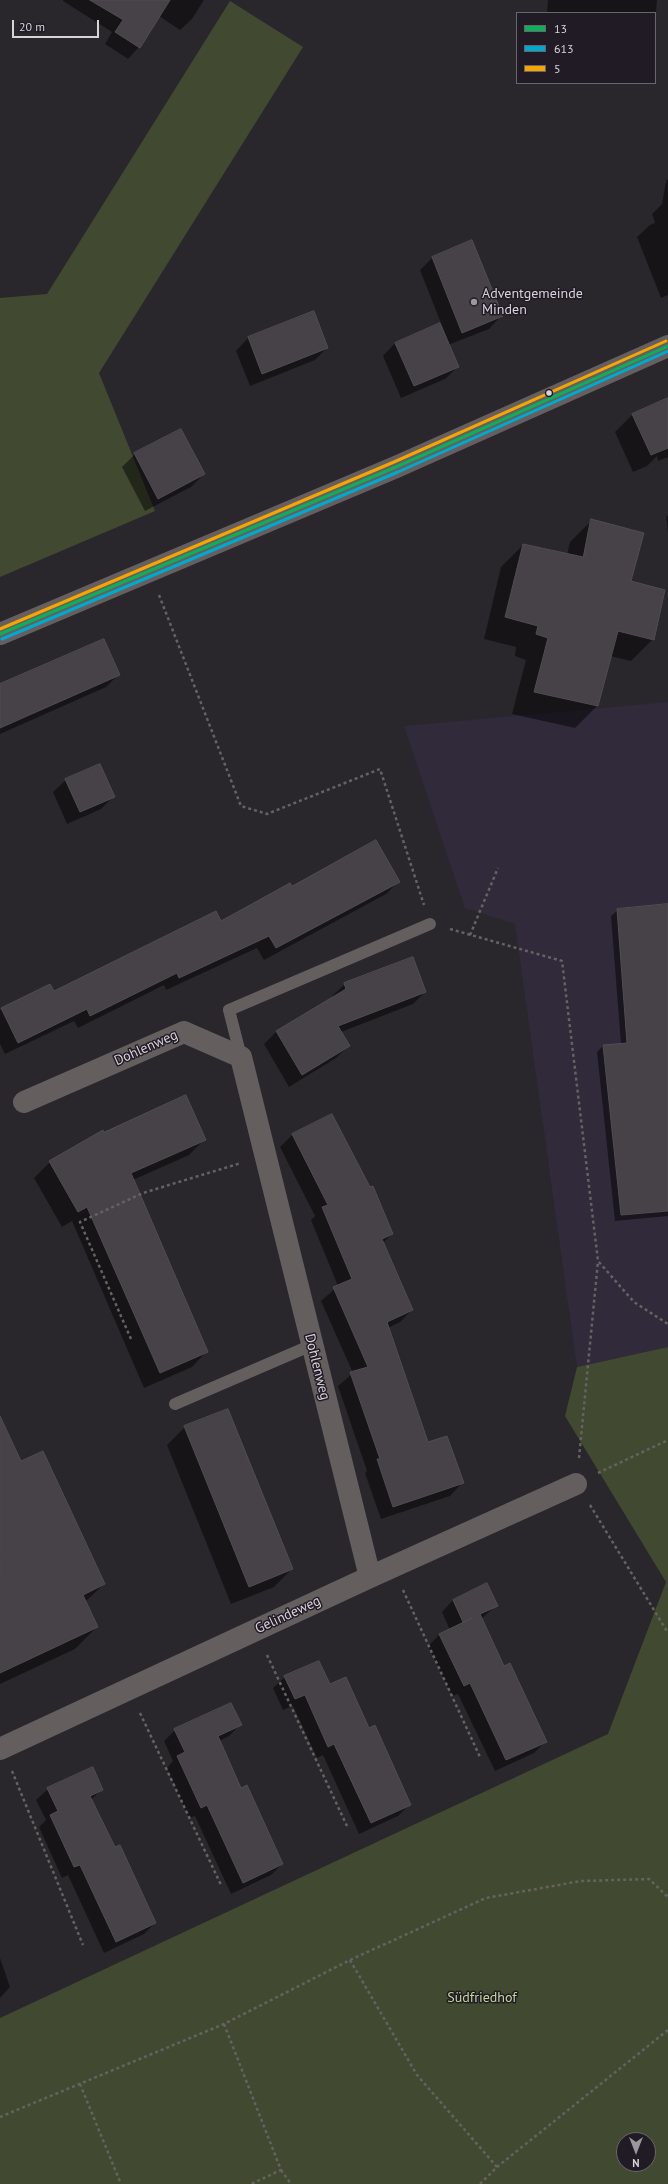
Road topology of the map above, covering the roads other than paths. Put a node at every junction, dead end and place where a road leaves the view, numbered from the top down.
1 (668, 346) edge
2 (0, 634) edge
3 (430, 924) road end
4 (241, 1057) junction
5 (24, 1102) dead end
6 (312, 1345) junction
7 (175, 1404) dead end
8 (576, 1484) road end
9 (370, 1577) junction
10 (1, 1748) edge

1 - 2 main road
3 - 4 lane
4 - 5 street, Dohlenweg
4 - 6 street, Dohlenweg
6 - 7 lane
6 - 9 street, Dohlenweg
8 - 9 street, Gelindeweg
9 - 10 street, Gelindeweg

